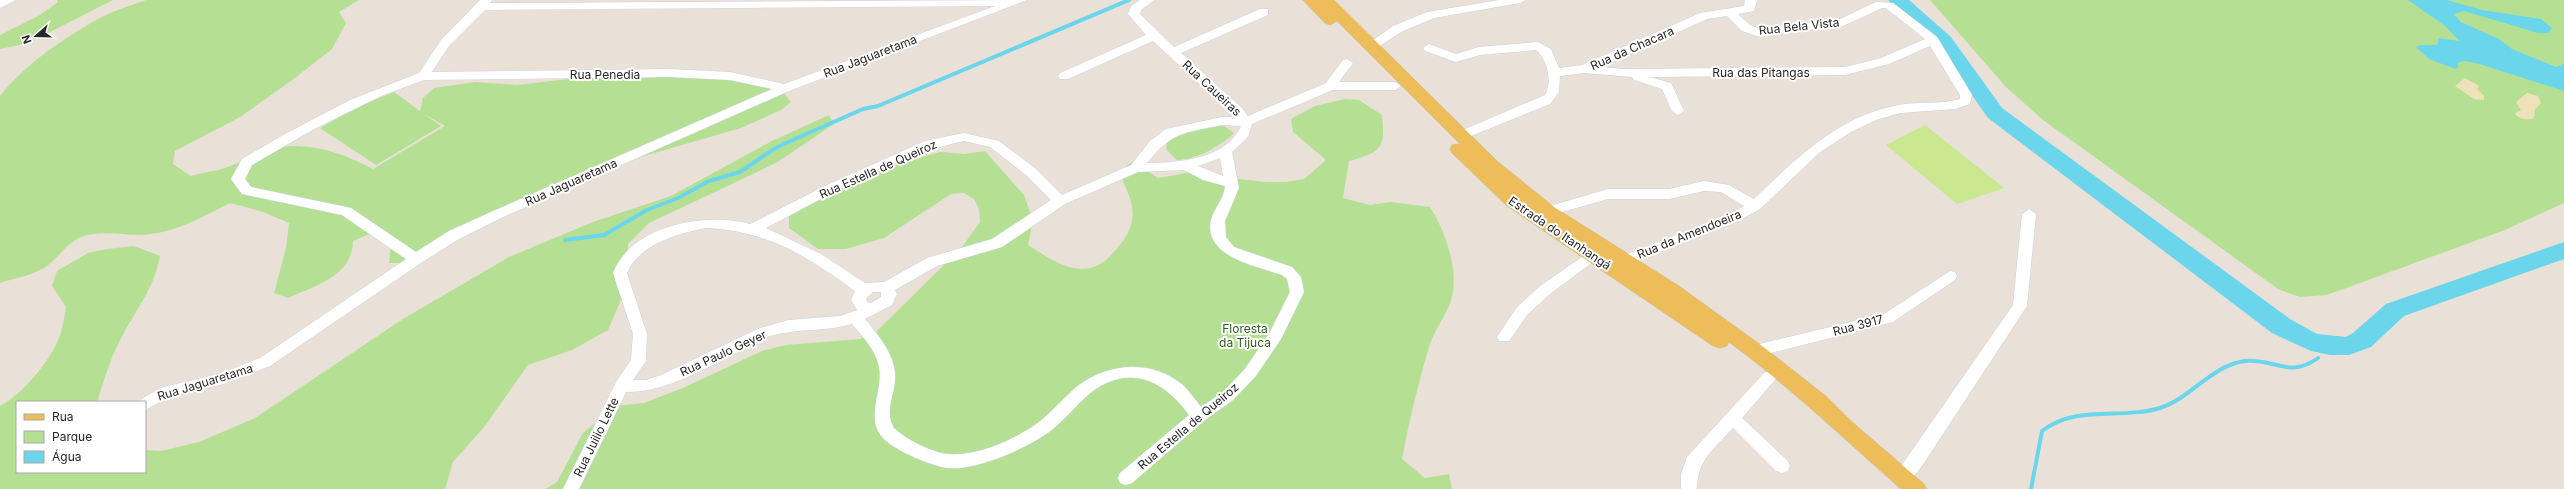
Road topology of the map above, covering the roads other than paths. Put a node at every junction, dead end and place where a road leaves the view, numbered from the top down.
1 (10, 0) edge
2 (1148, 0) edge
3 (1310, 0) edge
4 (1325, 0) edge
5 (1520, 0) edge
6 (1751, 0) edge
7 (964, 1) junction
8 (1018, 1) edge
9 (778, 2) edge
10 (0, 4) edge
11 (484, 4) edge
12 (1264, 12) dead end
13 (1729, 12) junction
14 (976, 16) junction
15 (1154, 36) junction
16 (1933, 40) junction
17 (1371, 46) junction
18 (1429, 48) dead end
19 (1173, 52) junction
20 (1348, 63) dead end
21 (1585, 69) junction
22 (1554, 73) junction
23 (1624, 73) junction
24 (423, 76) junction
25 (1064, 76) dead end
26 (1331, 86) junction
27 (1395, 86) junction
28 (785, 88) junction
29 (1225, 101) junction
30 (1678, 111) dead end
31 (1246, 122) junction
32 (1208, 123) junction
33 (1461, 136) junction
34 (1155, 144) junction
35 (1225, 151) junction
36 (1179, 166) junction
37 (1136, 168) junction
38 (1232, 183) junction
39 (1060, 201) junction
40 (1755, 206) junction
41 (1548, 211) junction
42 (2029, 214) dead end
43 (753, 228) junction
44 (1592, 255) junction
45 (416, 259) junction
46 (1624, 261) junction
47 (1950, 276) dead end
48 (886, 288) junction
49 (864, 290) junction
50 (870, 308) junction
51 (855, 318) junction
52 (1504, 337) dead end
53 (1755, 351) junction
54 (1769, 376) junction
55 (622, 386) junction
56 (146, 403) edge
57 (1199, 416) junction
58 (1732, 418) junction
59 (1844, 427) junction
60 (1782, 466) dead end
61 (1126, 478) dead end
62 (1910, 483) edge
63 (571, 489) edge
64 (1689, 489) edge

1 - 10 street
2 - 15 street, Rua Caueiras
3 - 27 main road, Estrada do Itanhangá
4 - 17 main road, Estrada do Itanhangá
5 - 17 street
6 - 13 street, Rua da Chacara
7 - 8 street
7 - 9 street
7 - 14 street
8 - 14 street, Rua Jaguaretama
9 - 11 street
11 - 24 street
12 - 19 street
13 - 16 street, Rua Bela Vista
13 - 21 street, Rua da Chacara
14 - 28 street, Rua Jaguaretama
15 - 19 street, Rua Caueiras
15 - 25 street
16 - 23 street, Rua das Pitangas
16 - 40 street, Rua da Amendoeira
17 - 33 main road, Estrada do Itanhangá
18 - 22 street
19 - 29 street, Rua Caueiras
20 - 26 street
21 - 22 street, Rua da Chacara
21 - 23 street, Rua das Pitangas
22 - 33 street
23 - 30 street
24 - 28 street, Rua Penedia
24 - 45 street, Rua Penedia
26 - 27 street
26 - 31 street
27 - 44 main road, Estrada do Itanhangá
28 - 45 street, Rua Jaguaretama
29 - 31 street, Rua Caueiras
29 - 32 street
31 - 32 street
31 - 35 street, Rua Caueiras
32 - 34 street
33 - 41 main road, Estrada do Itanhangá
34 - 36 street
34 - 37 street
35 - 36 street, Rua Caueiras
35 - 38 street, Rua Estella de Queiroz
36 - 37 street, Rua Caueiras
36 - 38 street
37 - 39 street
38 - 57 street, Rua Estella de Queiroz
39 - 43 street, Rua Estella de Queiroz
39 - 48 street
40 - 41 street, Rua da Amendoeira
40 - 46 street, Rua da Amendoeira
41 - 46 main road, Estrada do Itanhangá
42 - 62 street
43 - 49 street, Rua Juilio Lette
43 - 55 street, Rua Juilio Lette
44 - 52 street
44 - 54 main road, Estrada do Itanhangá
45 - 56 street, Rua Jaguaretama
46 - 53 main road, Estrada do Itanhangá
47 - 53 street, Rua 3917
48 - 49 street
48 - 50 street, Rua Paulo Geyer
49 - 50 street
50 - 51 street, Rua Paulo Geyer
51 - 55 street, Rua Paulo Geyer
51 - 57 street
53 - 59 main road, Estrada do Itanhangá
54 - 58 street
54 - 59 main road, Estrada do Itanhangá
55 - 63 street, Rua Juilio Lette
57 - 61 street, Rua Estella de Queiroz
58 - 60 street
58 - 64 street
59 - 62 main road, Estrada do Itanhangá

